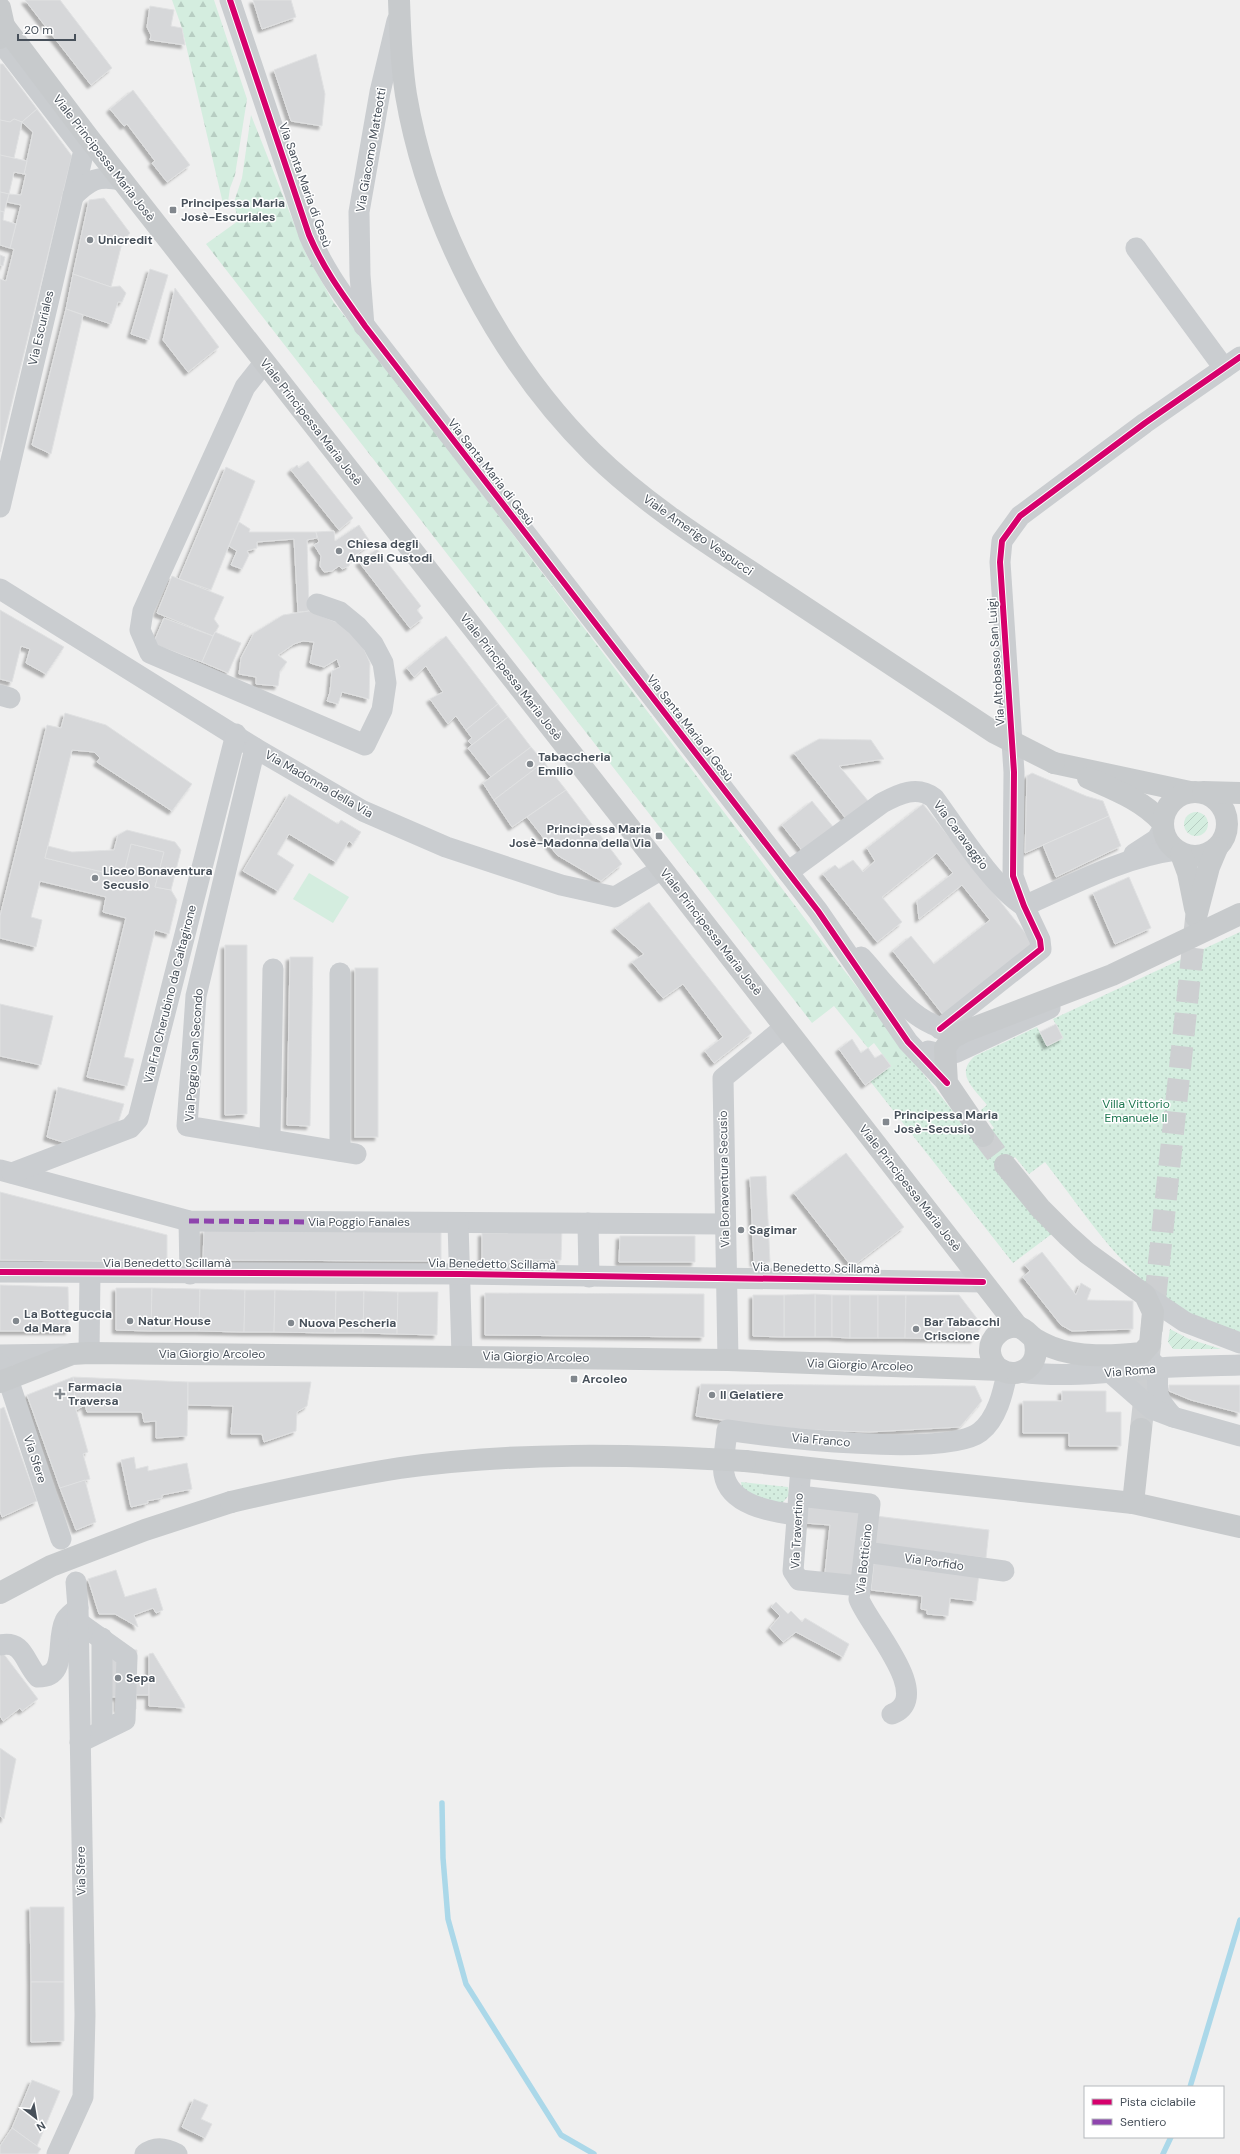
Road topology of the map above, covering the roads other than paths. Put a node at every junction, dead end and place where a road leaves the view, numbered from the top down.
1 (230, 0) edge
2 (399, 0) edge
3 (403, 0) edge
4 (1, 28) edge
5 (121, 180) junction
6 (73, 196) junction
7 (1136, 248) dead end
8 (364, 326) junction
9 (1232, 362) edge
10 (264, 363) junction
11 (3, 474) edge
12 (0, 507) edge
13 (0, 588) edge
14 (317, 604) dead end
15 (236, 734) junction
16 (255, 748) junction
17 (1123, 785) junction
18 (1196, 792) junction
19 (1240, 793) edge
20 (1163, 826) junction
21 (1227, 838) edge
22 (1178, 852) junction
23 (1116, 866) junction
24 (662, 869) junction
25 (788, 872) junction
26 (1024, 906) junction
27 (818, 911) junction
28 (1240, 914) edge
29 (273, 969) dead end
30 (340, 973) dead end
31 (1112, 975) junction
32 (785, 1027) junction
33 (940, 1029) junction
34 (962, 1032) junction
35 (908, 1042) junction
36 (946, 1055) junction
37 (947, 1083) junction
38 (983, 1136) tunnel mouth
39 (270, 1139) junction
40 (1005, 1165) tunnel mouth
41 (6, 1171) edge
42 (189, 1221) junction
43 (458, 1223) junction
44 (588, 1223) junction
45 (725, 1224) junction
46 (0, 1272) edge
47 (90, 1273) junction
48 (190, 1274) junction
49 (460, 1274) junction
50 (589, 1277) junction
51 (726, 1277) junction
52 (983, 1282) junction
53 (1145, 1295) junction
54 (1026, 1333) junction
55 (1240, 1343) edge
56 (1142, 1353) junction
57 (0, 1354) edge
58 (80, 1354) junction
59 (462, 1356) junction
60 (728, 1360) junction
61 (1240, 1365) edge
62 (1158, 1368) junction
63 (1009, 1371) junction
64 (1112, 1373) junction
65 (2, 1374) edge
66 (1173, 1417) junction
67 (1141, 1428) tunnel mouth
68 (1240, 1436) edge
69 (801, 1467) junction
70 (1133, 1503) junction
71 (798, 1505) junction
72 (1240, 1527) edge
73 (61, 1539) dead end
74 (865, 1552) junction
75 (1004, 1572) dead end
76 (76, 1582) dead end
77 (860, 1586) junction
78 (0, 1593) edge
79 (78, 1615) junction
80 (0, 1645) edge
81 (892, 1714) dead end
82 (80, 1742) junction
83 (57, 2154) edge
84 (145, 2154) edge
85 (177, 2154) edge

1 - 8 street, Via Santa Maria di Gesù
2 - 17 main road, Viale Amerigo Vespucci, bridge
3 - 8 street, Via Giacomo Matteotti
4 - 5 main road, Viale Principessa Maria Josè
4 - 6 street, Via Escuriales
5 - 6 street
5 - 10 main road, Viale Principessa Maria Josè
6 - 11 street, Via Escuriales
7 - 9 street
8 - 25 street, Via Santa Maria di Gesù
9 - 26 street, Via Altobasso San Luigi
10 - 14 street
10 - 24 main road, Viale Principessa Maria Josè
11 - 12 street, Via Escuriales
13 - 15 street, Via Madonna della Via
15 - 16 street, Via Madonna della Via
15 - 41 street, Via Fra Cherubino da Caltagirone
16 - 24 street, Via Madonna della Via
16 - 39 street, Via Poggio San Secondo
17 - 18 main road
17 - 20 main road
18 - 19 main road
18 - 20 main road
18 - 21 main road
20 - 22 main road
20 - 23 street
21 - 22 main road
21 - 22 main road
22 - 23 street
23 - 26 street
24 - 32 main road, Viale Principessa Maria Josè
25 - 26 street, Via Caravaggio
25 - 27 street, Via Santa Maria di Gesù
26 - 33 street, Via Altobasso San Luigi
27 - 33 street
27 - 35 street
28 - 31 main road
29 - 39 street
30 - 39 street, Via Poggio San Secondo
31 - 34 main road
31 - 36 street
32 - 45 street, Via Bonaventura Secusio
32 - 52 main road, Viale Principessa Maria Josè
33 - 34 street
34 - 36 main road
35 - 36 street
35 - 37 street
36 - 37 main road
37 - 38 main road
40 - 53 main road
41 - 42 street, Via Poggio Fanales
42 - 43 street, Via Poggio Fanales
42 - 48 street
43 - 44 street, Via Poggio Fanales
43 - 49 street
44 - 45 street, Via Poggio Fanales
44 - 50 street
45 - 51 street, Via Bonaventura Secusio
46 - 47 street, Via Benedetto Scillamà
47 - 48 street, Via Benedetto Scillamà
47 - 58 street
48 - 49 street, Via Benedetto Scillamà
49 - 50 street, Via Benedetto Scillamà
49 - 59 street
50 - 51 street, Via Benedetto Scillamà
51 - 52 street, Via Benedetto Scillamà
51 - 60 street, Via Bonaventura Secusio
52 - 54 main road, Viale Principessa Maria Josè
53 - 55 street
53 - 56 main road
54 - 56 main road
54 - 63 main road
54 - 63 main road
56 - 62 street
57 - 58 street, Via Giorgio Arcoleo
58 - 59 main road, Via Giorgio Arcoleo
58 - 65 main road, Via Giorgio Arcoleo
59 - 60 main road, Via Giorgio Arcoleo
60 - 63 main road, Via Giorgio Arcoleo
61 - 62 street, Via Roma
62 - 64 street, Via Roma
62 - 66 street
63 - 64 street, Via Roma
63 - 71 street, Via Franco
64 - 66 street
65 - 73 street, Via Sfere
66 - 68 street
67 - 70 main road
69 - 70 main road
69 - 71 street, Via Travertino
69 - 78 main road, bridge
70 - 72 main road
71 - 74 street, Via Botticino
71 - 77 street, Via Travertino
74 - 75 street, Via Porfido
74 - 77 street, Via Botticino
76 - 79 street, Via Sfere
77 - 81 street, Via Botticino
79 - 80 street
79 - 82 street, Via Sfere
79 - 82 street
82 - 83 street, Via Sfere
84 - 85 street

